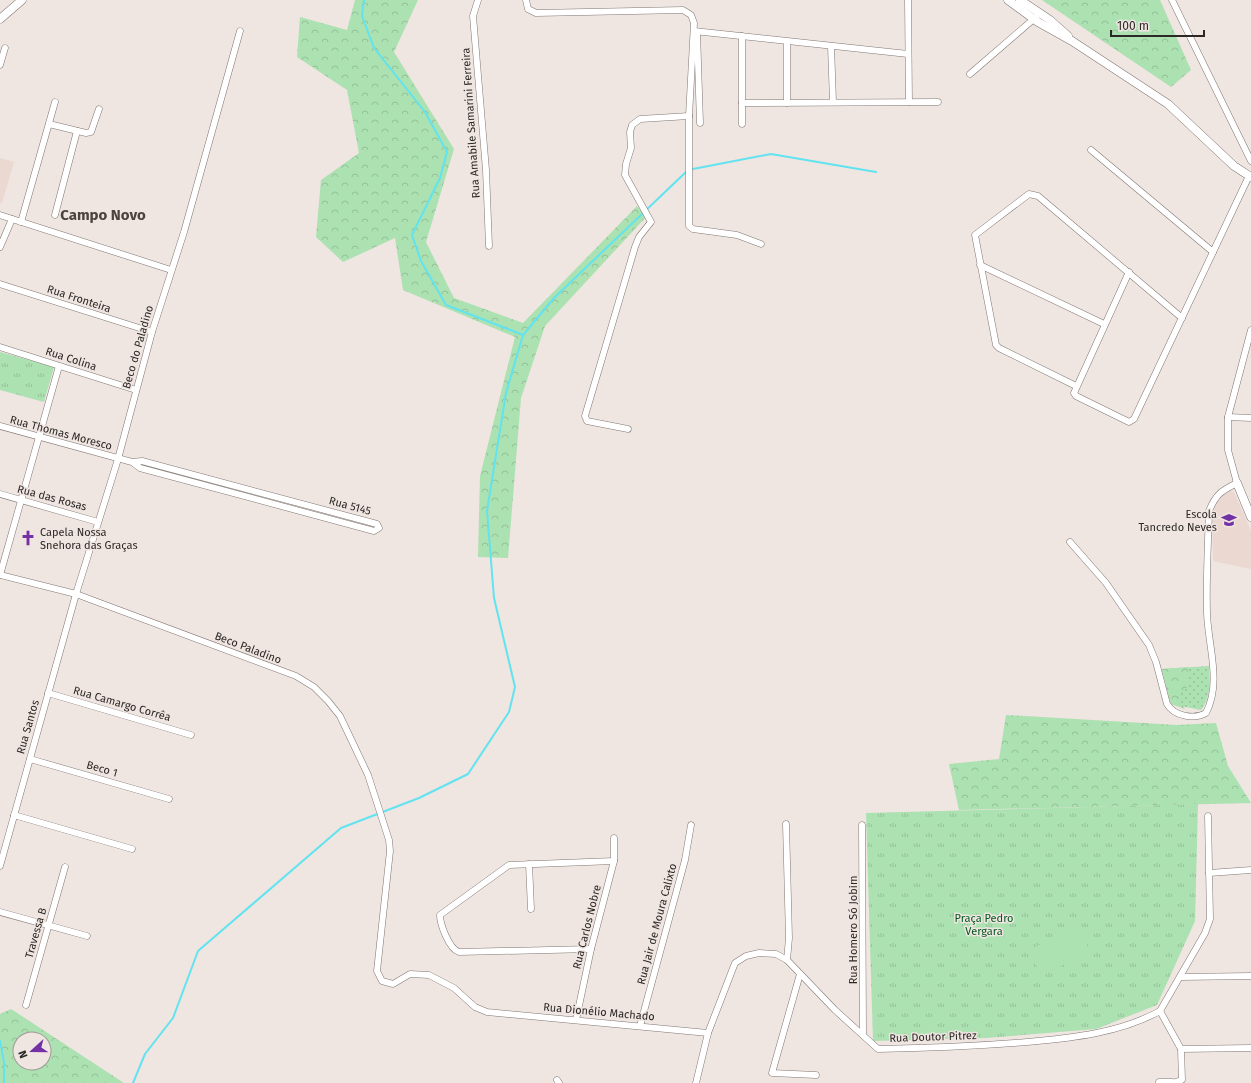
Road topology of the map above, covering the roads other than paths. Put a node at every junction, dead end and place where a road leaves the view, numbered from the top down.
1 (22, 0) edge
2 (478, 0) edge
3 (526, 0) edge
4 (908, 0) edge
5 (1008, 0) edge
6 (1020, 0) edge
7 (1172, 0) edge
8 (1037, 16) junction
9 (0, 19) edge
10 (240, 31) dead end
11 (695, 32) junction
12 (742, 36) junction
13 (787, 42) junction
14 (831, 46) junction
15 (5, 48) dead end
16 (908, 54) junction
17 (0, 64) edge
18 (970, 74) dead end
19 (55, 102) dead end
20 (833, 102) junction
21 (909, 102) junction
22 (938, 102) dead end
23 (742, 103) junction
24 (787, 103) junction
25 (99, 108) dead end
26 (689, 116) junction
27 (700, 123) dead end
28 (49, 124) junction
29 (742, 124) dead end
30 (78, 131) junction
31 (1091, 150) dead end
32 (1251, 160) edge
33 (1250, 176) edge
34 (0, 215) edge
35 (55, 215) dead end
36 (12, 219) junction
37 (21, 222) junction
38 (761, 244) dead end
39 (0, 246) edge
40 (489, 246) dead end
41 (1213, 252) junction
42 (980, 264) junction
43 (171, 270) junction
44 (1129, 272) junction
45 (0, 284) edge
46 (1182, 318) junction
47 (1104, 324) junction
48 (1251, 330) edge
49 (152, 332) junction
50 (0, 347) edge
51 (59, 366) junction
52 (1076, 386) junction
53 (136, 390) junction
54 (1228, 417) junction
55 (1251, 418) edge
56 (0, 426) edge
57 (628, 429) dead end
58 (38, 437) junction
59 (118, 459) junction
60 (1237, 483) junction
61 (216, 484) junction
62 (0, 494) edge
63 (278, 497) junction
64 (21, 500) junction
65 (276, 504) junction
66 (1251, 517) edge
67 (98, 522) junction
68 (1070, 542) dead end
69 (0, 575) edge
70 (76, 594) junction
71 (48, 693) junction
72 (191, 735) dead end
73 (30, 759) junction
74 (169, 799) dead end
75 (14, 815) junction
76 (1208, 816) dead end
77 (786, 824) dead end
78 (691, 825) dead end
79 (862, 825) dead end
80 (614, 838) dead end
81 (132, 849) dead end
82 (614, 861) junction
83 (529, 864) junction
84 (0, 866) edge
85 (65, 867) dead end
86 (1251, 870) edge
87 (1209, 873) junction
88 (531, 909) dead end
89 (0, 912) edge
90 (48, 925) junction
91 (87, 936) dead end
92 (591, 950) junction
93 (787, 960) junction
94 (800, 974) junction
95 (1251, 976) edge
96 (1181, 977) junction
97 (26, 1005) dead end
98 (1160, 1011) junction
99 (487, 1012) joint
100 (576, 1020) junction
101 (640, 1026) junction
102 (708, 1033) junction
103 (863, 1035) junction
104 (1251, 1048) edge
105 (1181, 1049) junction
106 (816, 1075) dead end
107 (1159, 1082) dead end
108 (696, 1083) edge
109 (1172, 1083) edge

1 - 9 main road
2 - 40 street, Rua Amabile Samarini Ferreira
3 - 11 street
4 - 16 street
5 - 8 main road
6 - 8 main road
7 - 32 street
8 - 18 street
8 - 33 main road
10 - 43 street, Beco do Paladino
11 - 12 street
11 - 26 street
11 - 27 street
12 - 13 street
12 - 23 street
13 - 14 street
13 - 24 street
14 - 16 street
14 - 20 street
15 - 17 street
16 - 21 street
19 - 28 street
20 - 21 street
20 - 24 street
21 - 22 street
23 - 24 street
23 - 29 street
25 - 30 street
26 - 38 street
26 - 57 street
28 - 30 street
28 - 37 street
30 - 35 street
31 - 41 street
33 - 41 street
34 - 36 street
36 - 37 street
36 - 39 street
37 - 43 street
41 - 46 street
42 - 44 street
42 - 47 street
42 - 52 street
43 - 49 street, Beco do Paladino
44 - 46 street
44 - 47 street
45 - 49 street, Rua Fronteira
46 - 52 street
47 - 52 street
48 - 54 street
49 - 53 street, Beco do Paladino
50 - 51 street, Rua Colina
51 - 53 street, Rua Colina
51 - 58 street
53 - 59 street, Beco do Paladino
54 - 55 street
54 - 60 street
56 - 58 street, Rua Thomas Moresco
58 - 59 street, Rua Thomas Moresco
58 - 64 street
59 - 61 street, Rua 5145
59 - 67 street, Beco do Paladino
60 - 66 main road
60 - 68 street
61 - 63 street, Rua 5145
61 - 65 street, Rua 5145
62 - 64 street, Rua das Rosas
63 - 65 street
63 - 65 street, Rua 5145
64 - 67 street, Rua das Rosas
64 - 69 street
67 - 70 street, Beco do Paladino
69 - 70 street
70 - 71 street, Rua Santos
70 - 99 street, Beco Paladino
71 - 72 street, Rua Camargo Corrêa
71 - 73 street, Rua Santos
73 - 74 street, Beco 1
73 - 75 street, Rua Santos
75 - 81 street
75 - 84 street, Rua Santos
76 - 87 street
77 - 93 street
78 - 101 street, Rua Jair de Moura Calixto
79 - 103 street, Rua Homero Só Jobim
80 - 82 street, Rua Carlos Nobre
82 - 83 street
82 - 92 street, Rua Carlos Nobre
83 - 88 street
83 - 92 street
85 - 90 street, Travessa B
86 - 87 street
87 - 96 street
89 - 90 street
90 - 91 street
90 - 97 street, Travessa B
92 - 100 street, Rua Carlos Nobre
93 - 94 street, Rua Doutor Pitrez
93 - 102 street, Rua Doutor Pitrez
94 - 103 street, Rua Doutor Pitrez
94 - 106 street
95 - 96 street
96 - 98 street
98 - 103 street, Rua Doutor Pitrez
98 - 105 street
99 - 100 street, Rua Dionélio Machado
100 - 101 street, Rua Dionélio Machado
101 - 102 street, Rua Dionélio Machado
102 - 108 street, Rua Doutor Pitrez
104 - 105 street
105 - 109 street
107 - 109 street

